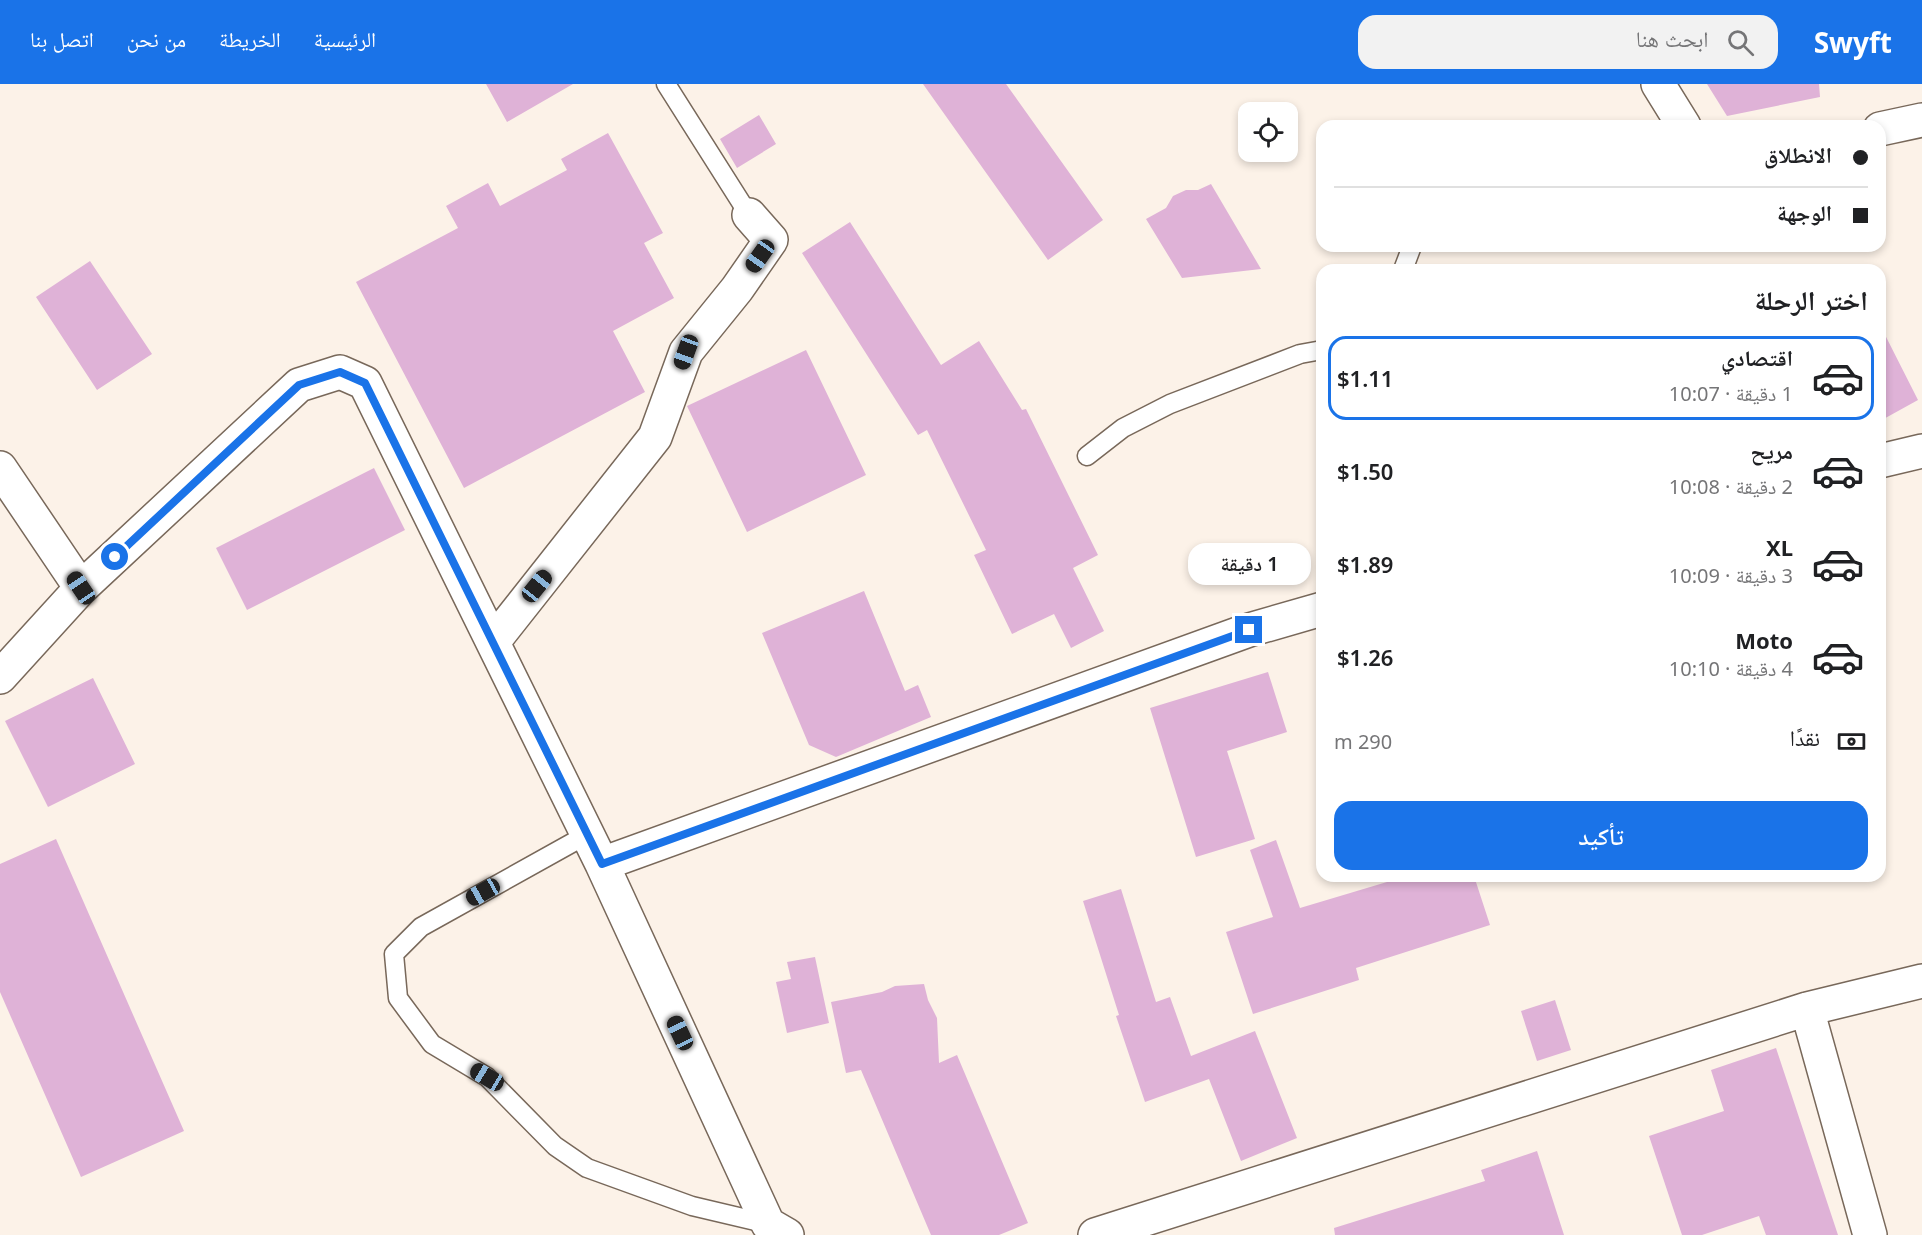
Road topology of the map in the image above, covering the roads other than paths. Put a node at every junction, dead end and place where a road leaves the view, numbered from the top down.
1 (666, 84) edge
2 (1658, 84) edge
3 (1680, 120) edge
4 (1922, 120) edge
5 (1886, 128) edge
6 (749, 215) joint
7 (1316, 351) edge
8 (1922, 451) edge
9 (1087, 456) dead end
10 (1886, 460) edge
11 (0, 468) edge
12 (81, 588) junction
13 (1316, 611) edge
14 (493, 642) junction
15 (0, 677) edge
16 (588, 834) junction
17 (602, 864) junction
18 (1922, 981) edge
19 (1807, 1009) junction
20 (778, 1229) edge
21 (1095, 1235) edge
22 (1870, 1235) edge

1 - 6 lane
2 - 3 street
4 - 5 street
6 - 14 street
7 - 9 lane
8 - 10 street
11 - 12 street
12 - 14 street
12 - 15 street
13 - 17 street
14 - 16 street
16 - 17 street
16 - 20 lane
17 - 20 street
18 - 19 street
19 - 21 street
19 - 22 street

